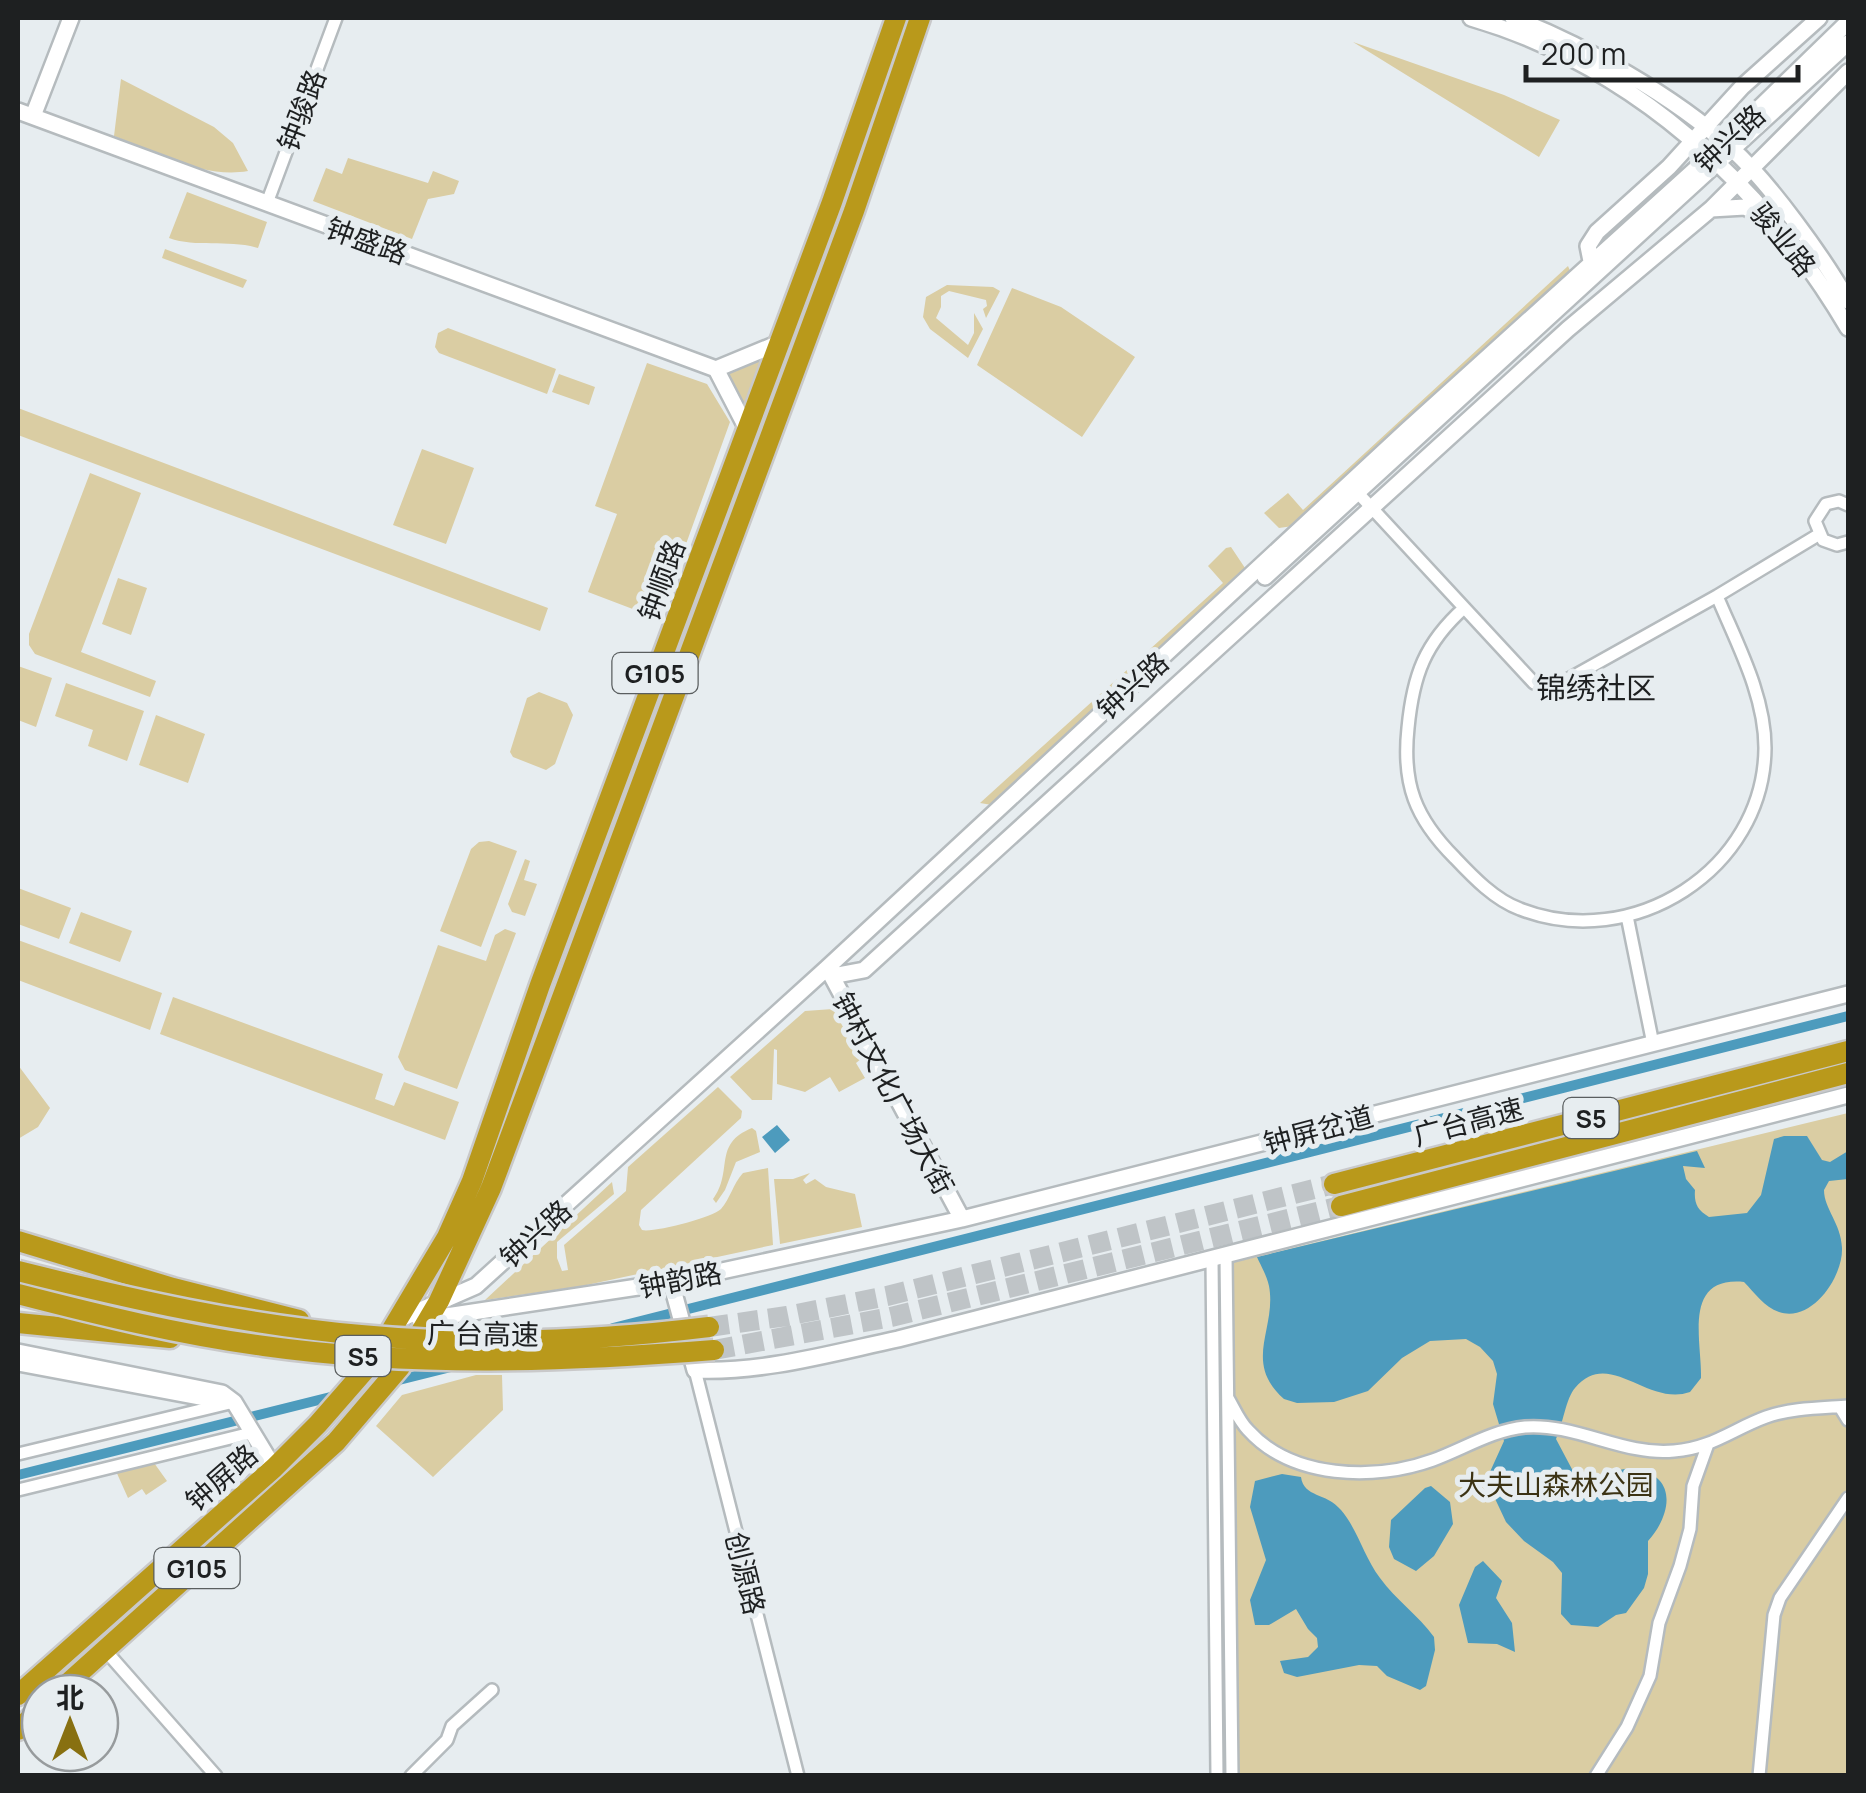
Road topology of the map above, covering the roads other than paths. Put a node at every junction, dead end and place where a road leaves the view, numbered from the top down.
1 (71, 18) edge
2 (336, 18) edge
3 (896, 18) edge
4 (920, 18) edge
5 (1472, 18) edge
6 (1513, 18) edge
7 (1819, 18) edge
8 (1848, 22) edge
9 (1848, 42) edge
10 (1848, 72) edge
11 (25, 113) edge
12 (1707, 128) junction
13 (1695, 141) junction
14 (1729, 146) junction
15 (1714, 160) junction
16 (1750, 170) junction
17 (1737, 184) junction
18 (266, 203) junction
19 (1711, 209) junction
20 (1776, 224) junction
21 (1591, 261) junction
22 (1848, 302) edge
23 (1552, 314) junction
24 (1848, 328) edge
25 (1568, 329) junction
26 (779, 343) junction
27 (716, 369) junction
28 (746, 427) junction
29 (1357, 492) junction
30 (1848, 504) edge
31 (1372, 508) junction
32 (1818, 535) junction
33 (1848, 542) edge
34 (1717, 596) junction
35 (1464, 608) junction
36 (1627, 916) junction
37 (829, 972) junction
38 (540, 985) junction
39 (1848, 994) edge
40 (563, 996) junction
41 (1653, 1044) junction
42 (1848, 1051) edge
43 (1848, 1074) edge
44 (1848, 1095) edge
45 (1334, 1184) tunnel mouth
46 (1342, 1206) tunnel mouth
47 (962, 1219) junction
48 (18, 1241) edge
49 (1219, 1257) junction
50 (18, 1271) edge
51 (672, 1288) junction
52 (18, 1294) edge
53 (428, 1320) junction
54 (396, 1321) junction
55 (18, 1323) edge
56 (709, 1327) tunnel mouth
57 (714, 1350) tunnel mouth
58 (18, 1352) edge
59 (18, 1363) edge
60 (694, 1370) junction
61 (348, 1388) junction
62 (1228, 1398) junction
63 (234, 1402) junction
64 (1844, 1406) edge
65 (1848, 1420) edge
66 (249, 1428) junction
67 (1708, 1444) junction
68 (18, 1454) edge
69 (274, 1468) junction
70 (18, 1490) edge
71 (1848, 1498) edge
72 (105, 1650) junction
73 (79, 1673) edge
74 (492, 1690) dead end
75 (18, 1696) edge
76 (216, 1776) edge
77 (411, 1776) edge
78 (798, 1776) edge
79 (1217, 1776) edge
80 (1232, 1776) edge
81 (1596, 1776) edge
82 (1759, 1776) edge

1 - 11 main road
2 - 18 street, 钟骏路
3 - 26 highway, 钟顺路 / G105
4 - 40 highway, 钟顺路 / G105
5 - 13 main road, 骏业路
6 - 12 main road, 骏业路
7 - 12 main road
8 - 14 main road, 钟兴路
9 - 14 main road, 钟兴路
10 - 16 main road
11 - 18 main road, 钟盛路
12 - 13 main road
12 - 14 main road, 骏业路
13 - 15 main road, 骏业路
13 - 21 main road
14 - 15 main road, 钟兴路
14 - 16 main road, 骏业路
15 - 17 main road, 骏业路
15 - 21 main road, 钟兴路
15 - 23 main road, 钟兴路
16 - 17 main road
16 - 22 main road, 骏业路
17 - 19 main road
17 - 20 main road, 骏业路
18 - 27 main road, 钟盛路
19 - 20 main road
19 - 25 main road
20 - 24 main road, 骏业路
21 - 37 main road, 钟兴路
23 - 25 main road
23 - 29 main road, 钟兴路
25 - 31 main road
26 - 27 main road
26 - 28 highway, 钟顺路 / G105
27 - 28 main road
28 - 38 highway, 钟顺路 / G105
29 - 31 street
29 - 37 main road, 钟兴路
30 - 32 street
31 - 35 street
31 - 37 main road
32 - 33 street
32 - 34 street
34 - 35 street
34 - 36 street
35 - 36 street
36 - 41 street
37 - 47 main road, 钟村文化广场大街
37 - 53 main road, 钟兴路
38 - 40 highway
38 - 54 highway, 钟顺路 / G105
39 - 41 main road, 钟屏岔道
40 - 53 highway, 钟顺路 / G105
41 - 47 main road, 钟屏岔道
42 - 45 highway, 广台高速 / S5
43 - 46 highway, 广台高速 / S5
44 - 49 main road
47 - 51 main road, 钟韵路
48 - 54 highway
49 - 60 main road
49 - 62 street
49 - 79 street
50 - 56 highway, 广台高速 / S5, bridge
51 - 53 main road, 钟韵路
51 - 60 main road
52 - 57 highway, 广台高速 / S5, bridge
53 - 54 main road, 钟兴路
53 - 54 highway
53 - 72 highway, 钟屏路 / G105
54 - 61 highway, 钟屏路 / G105
55 - 61 highway
58 - 63 main road
59 - 63 main road
60 - 78 street, 创源路
61 - 69 highway, 钟屏路 / G105
62 - 67 street
62 - 80 street
63 - 66 main road
63 - 68 street
64 - 65 street
64 - 67 street
66 - 69 main road
66 - 70 street
67 - 81 street
69 - 75 highway, 钟屏路 / G105
71 - 82 street
72 - 73 highway, 钟屏路 / G105
72 - 76 street
74 - 77 street

